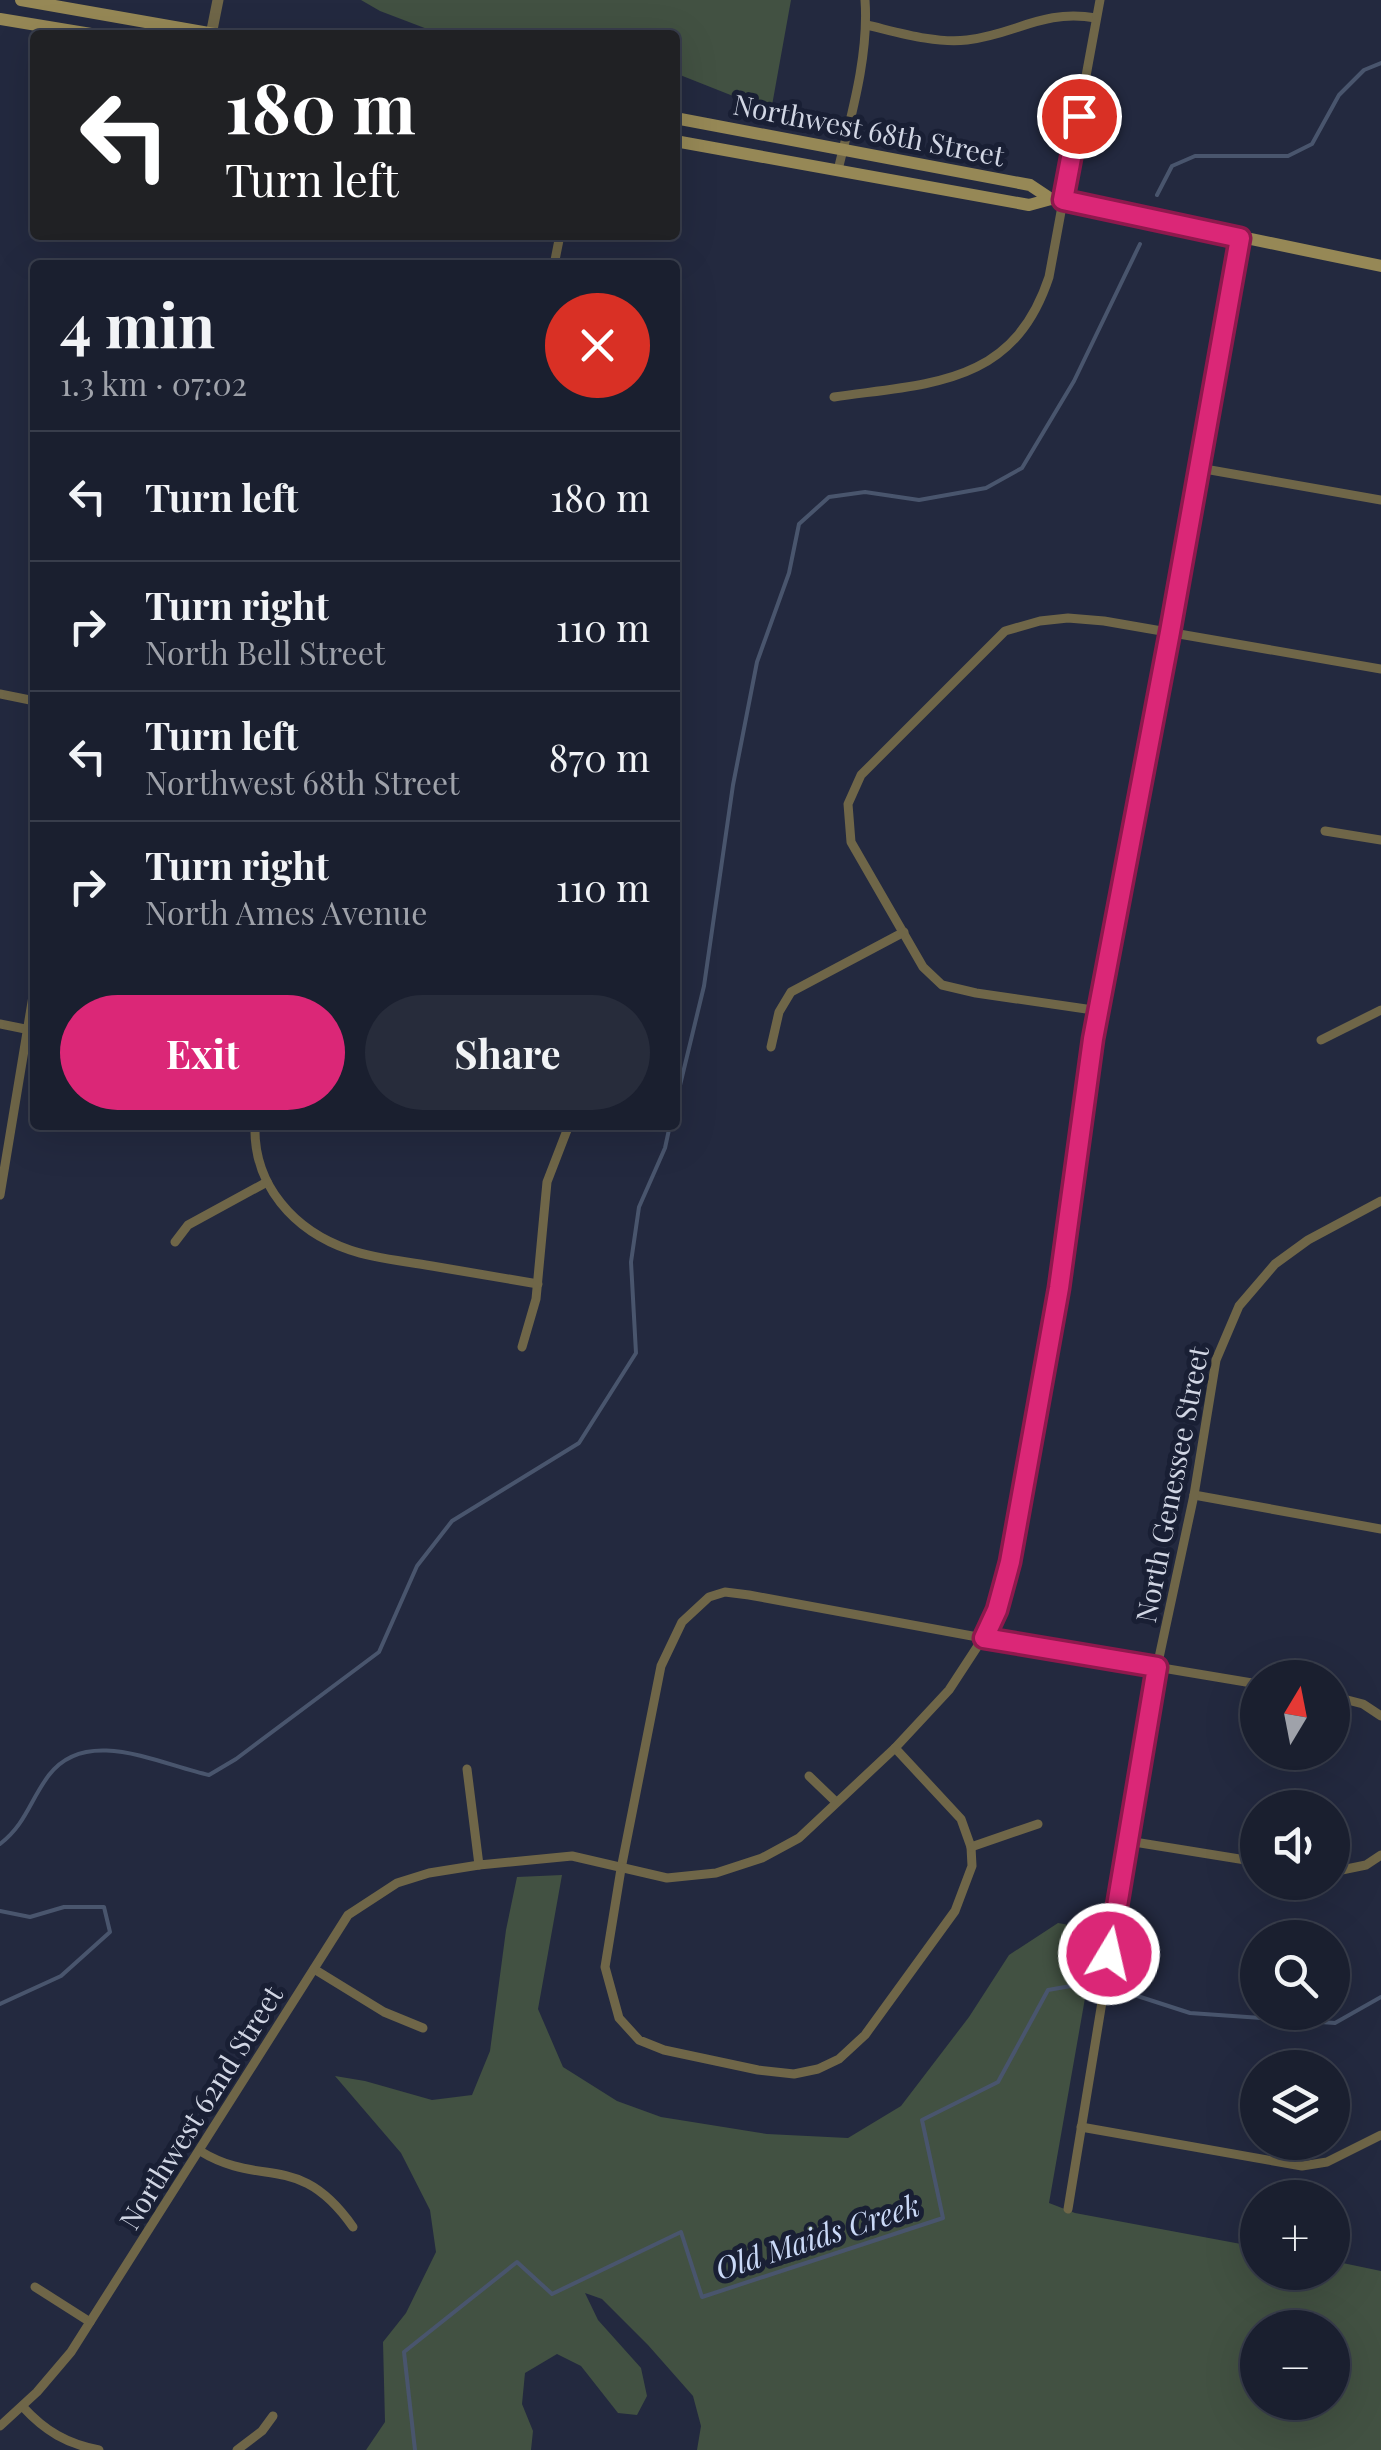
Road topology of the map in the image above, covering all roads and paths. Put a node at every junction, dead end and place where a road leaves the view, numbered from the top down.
1 (21, 0) edge
2 (218, 0) edge
3 (865, 0) edge
4 (1100, 0) edge
5 (0, 18) edge
6 (1096, 18) junction
7 (867, 25) junction
8 (68, 30) edge
9 (191, 30) edge
10 (214, 30) edge
11 (680, 119) edge
12 (680, 141) edge
13 (843, 150) junction
14 (838, 170) junction
15 (1057, 200) junction
16 (1240, 238) junction
17 (1381, 266) edge
18 (834, 397) dead end
19 (1199, 468) junction
20 (1381, 500) edge
21 (1170, 632) junction
22 (1381, 669) edge
23 (0, 694) edge
24 (30, 701) edge
25 (1325, 831) dead end
26 (1381, 840) edge
27 (904, 932) junction
28 (1381, 1010) edge
29 (1100, 1011) junction
30 (0, 1024) edge
31 (30, 1030) edge
32 (1321, 1040) dead end
33 (771, 1047) dead end
34 (255, 1130) edge
35 (567, 1130) edge
36 (267, 1182) junction
37 (0, 1194) edge
38 (1381, 1201) edge
39 (175, 1242) dead end
40 (538, 1284) junction
41 (522, 1347) dead end
42 (1194, 1495) junction
43 (1381, 1530) edge
44 (984, 1638) junction
45 (1157, 1667) junction
46 (1240, 1681) edge
47 (1350, 1701) edge
48 (1381, 1716) edge
49 (894, 1748) junction
50 (468, 1769) dead end
51 (809, 1776) dead end
52 (836, 1802) junction
53 (1038, 1824) dead end
54 (1128, 1840) junction
55 (971, 1846) junction
56 (1381, 1855) edge
57 (1240, 1859) edge
58 (479, 1864) junction
59 (1350, 1868) edge
60 (620, 1869) junction
61 (314, 1969) junction
62 (423, 2028) dead end
63 (1081, 2127) junction
64 (1381, 2135) edge
65 (200, 2151) junction
66 (1068, 2209) dead end
67 (352, 2227) dead end
68 (35, 2287) dead end
69 (90, 2322) junction
70 (23, 2407) junction
71 (273, 2416) dead end
72 (0, 2426) edge
73 (99, 2450) edge
74 (238, 2450) edge

1 - 9 main road
2 - 10 street
3 - 7 street
4 - 6 street
5 - 8 main road
6 - 7 street
6 - 15 street
7 - 13 street
11 - 13 main road, Northwest 68th Street
12 - 14 main road, Northwest 68th Street
13 - 14 street
13 - 15 main road, Northwest 68th Street
14 - 15 main road, Northwest 68th Street
15 - 16 main road, Northwest 68th Street
15 - 18 street
16 - 17 main road, Northwest 68th Street
16 - 19 street
19 - 20 street
19 - 21 street
21 - 22 street
21 - 27 street
21 - 29 street
23 - 24 street
25 - 26 street
27 - 29 street
27 - 33 street
28 - 32 street
29 - 44 street
30 - 31 street
31 - 37 street
34 - 36 street
35 - 40 street
36 - 39 street
36 - 40 street
38 - 42 street, North Genessee Street
40 - 41 street
42 - 43 street
42 - 45 street, North Genessee Street
44 - 45 street
44 - 49 street
44 - 60 street
45 - 46 street
45 - 54 street, North Genessee Street
47 - 48 street
49 - 52 street
49 - 55 street
50 - 58 street
51 - 52 street
52 - 60 street
53 - 55 street
54 - 57 street
54 - 63 street, North Genessee Street
55 - 60 street
56 - 59 street
58 - 60 street
58 - 61 street, Northwest 62nd Street
61 - 62 street
61 - 65 street, Northwest 62nd Street
63 - 64 street
63 - 66 street, North Genessee Street
65 - 67 street
65 - 69 street, Northwest 62nd Street
68 - 69 street
69 - 70 street, Northwest 62nd Street
70 - 72 street, Northwest 62nd Street
70 - 73 street
71 - 74 street

